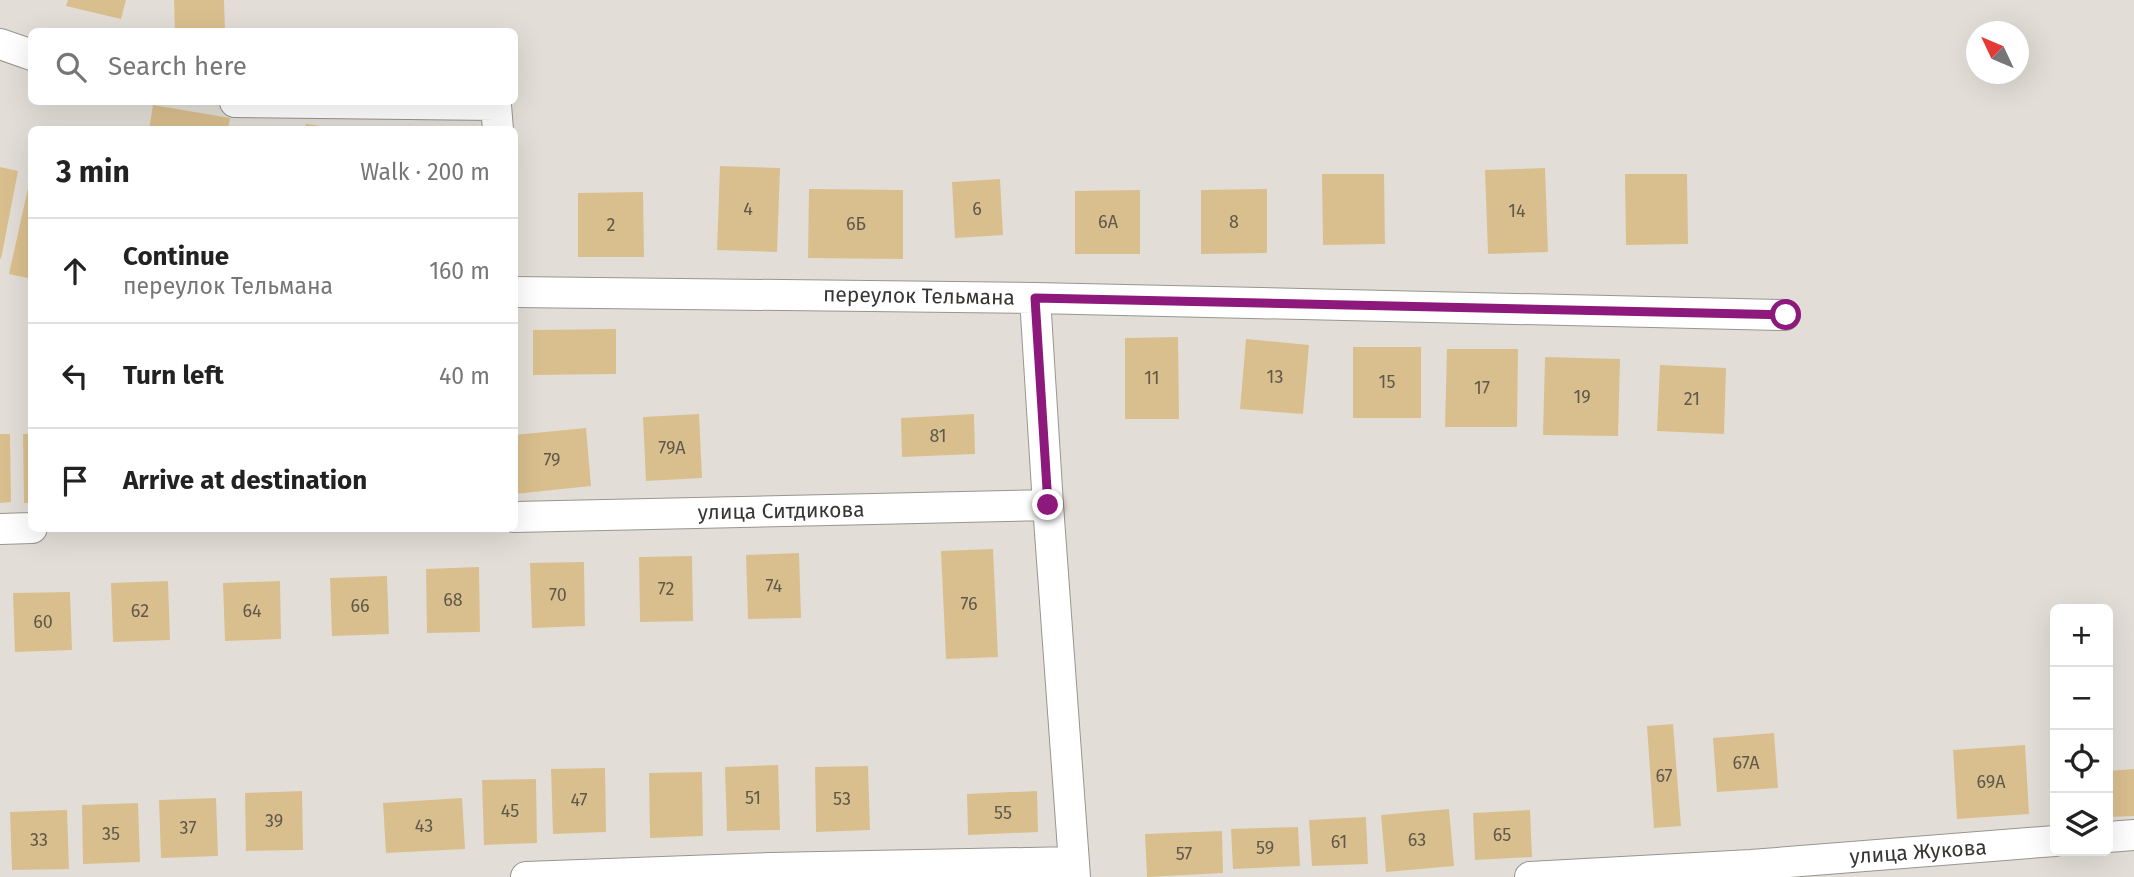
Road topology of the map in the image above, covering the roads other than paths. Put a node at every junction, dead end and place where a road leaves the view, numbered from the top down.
1 (0, 44) edge
2 (28, 54) edge
3 (431, 105) edge
4 (498, 126) edge
5 (518, 292) edge
6 (1035, 298) junction
7 (1786, 315) dead end
8 (1048, 505) junction
9 (518, 517) edge
10 (28, 528) edge
11 (0, 529) edge
12 (2134, 835) edge
13 (2113, 837) edge
14 (2050, 841) edge
15 (1075, 870) edge
16 (526, 877) edge
17 (1530, 877) edge

1 - 2 street
3 - 4 street
5 - 6 street, переулок Тельмана
6 - 7 street, переулок Тельмана
6 - 8 street
8 - 9 street, улица Ситдикова
8 - 15 street
10 - 11 street
12 - 13 street
14 - 17 street, улица Жукова
15 - 16 street

